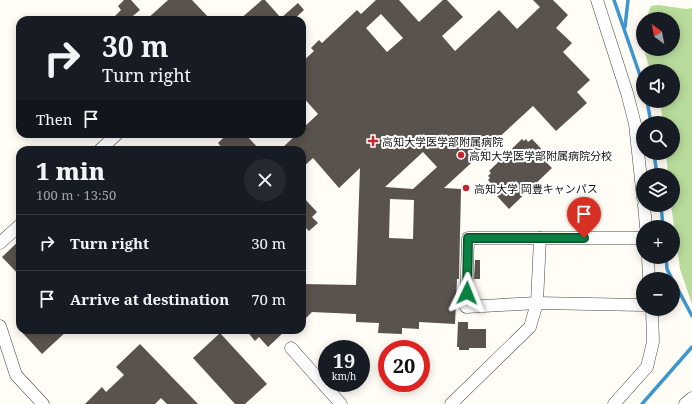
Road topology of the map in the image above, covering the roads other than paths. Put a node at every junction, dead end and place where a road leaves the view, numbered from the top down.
1 (597, 0) edge
2 (113, 138) edge
3 (104, 146) edge
4 (640, 168) edge
5 (16, 229) edge
6 (540, 238) junction
7 (636, 238) edge
8 (0, 243) edge
9 (537, 303) junction
10 (636, 305) edge
11 (652, 316) edge
12 (0, 326) edge
13 (291, 348) dead end
14 (692, 398) edge
15 (43, 404) edge
16 (341, 404) edge
17 (451, 404) edge
18 (614, 404) edge
19 (685, 404) edge

1 - 4 street
2 - 3 street
5 - 8 street
6 - 7 street
6 - 9 street
6 - 9 street
9 - 10 street
9 - 17 street
11 - 18 street
12 - 15 street
13 - 16 street
14 - 19 street

